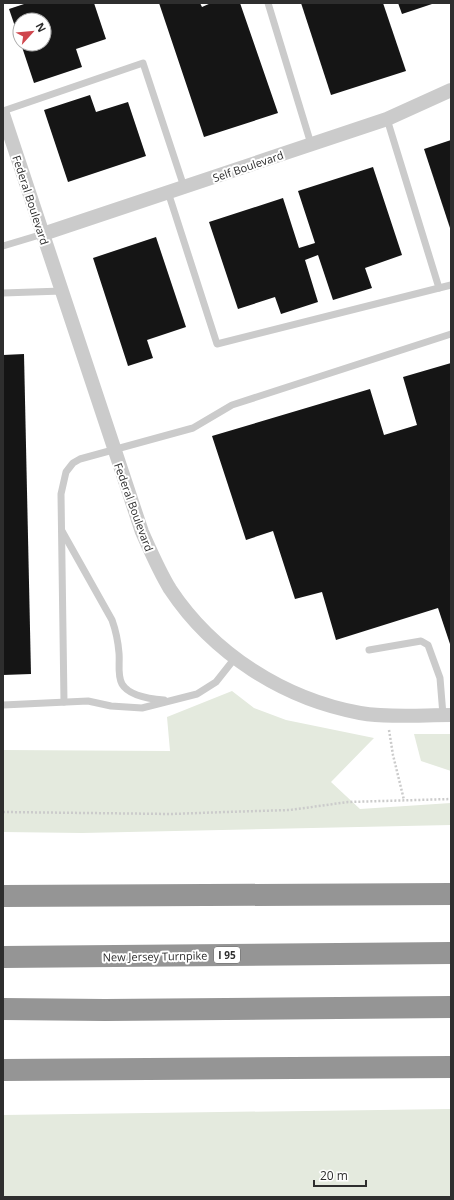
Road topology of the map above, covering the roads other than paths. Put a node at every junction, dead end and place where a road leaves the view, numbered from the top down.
1 (268, 3) edge
2 (451, 90) edge
3 (3, 110) edge
4 (3, 114) edge
5 (387, 119) junction
6 (311, 144) junction
7 (184, 187) junction
8 (168, 192) junction
9 (43, 234) junction
10 (3, 246) edge
11 (451, 284) edge
12 (439, 288) junction
13 (62, 292) junction
14 (3, 293) edge
15 (451, 334) edge
16 (114, 449) junction
17 (62, 530) junction
18 (369, 650) dead end
19 (235, 658) junction
20 (168, 701) junction
21 (64, 702) junction
22 (3, 705) edge
23 (447, 715) edge
24 (451, 894) edge
25 (3, 896) edge
26 (451, 953) edge
27 (3, 956) edge
28 (451, 1008) edge
29 (3, 1009) edge
30 (451, 1067) edge
31 (3, 1070) edge

1 - 6 lane
2 - 5 street, Self Boulevard
3 - 7 lane
4 - 9 street, Federal Boulevard
5 - 6 street, Self Boulevard
5 - 12 lane
6 - 7 street, Self Boulevard
7 - 8 street, Self Boulevard
8 - 9 street, Self Boulevard
8 - 12 lane
9 - 10 lane
9 - 13 street, Federal Boulevard
11 - 12 lane
13 - 14 lane
13 - 16 street, Federal Boulevard
15 - 16 lane
16 - 17 lane
16 - 19 street, Federal Boulevard
17 - 20 lane
17 - 21 lane
18 - 23 lane
19 - 20 lane
19 - 23 street, Federal Boulevard
20 - 21 lane
21 - 22 lane
24 - 25 highway
26 - 27 highway, New Jersey Turnpike / I 95
28 - 29 highway
30 - 31 highway

